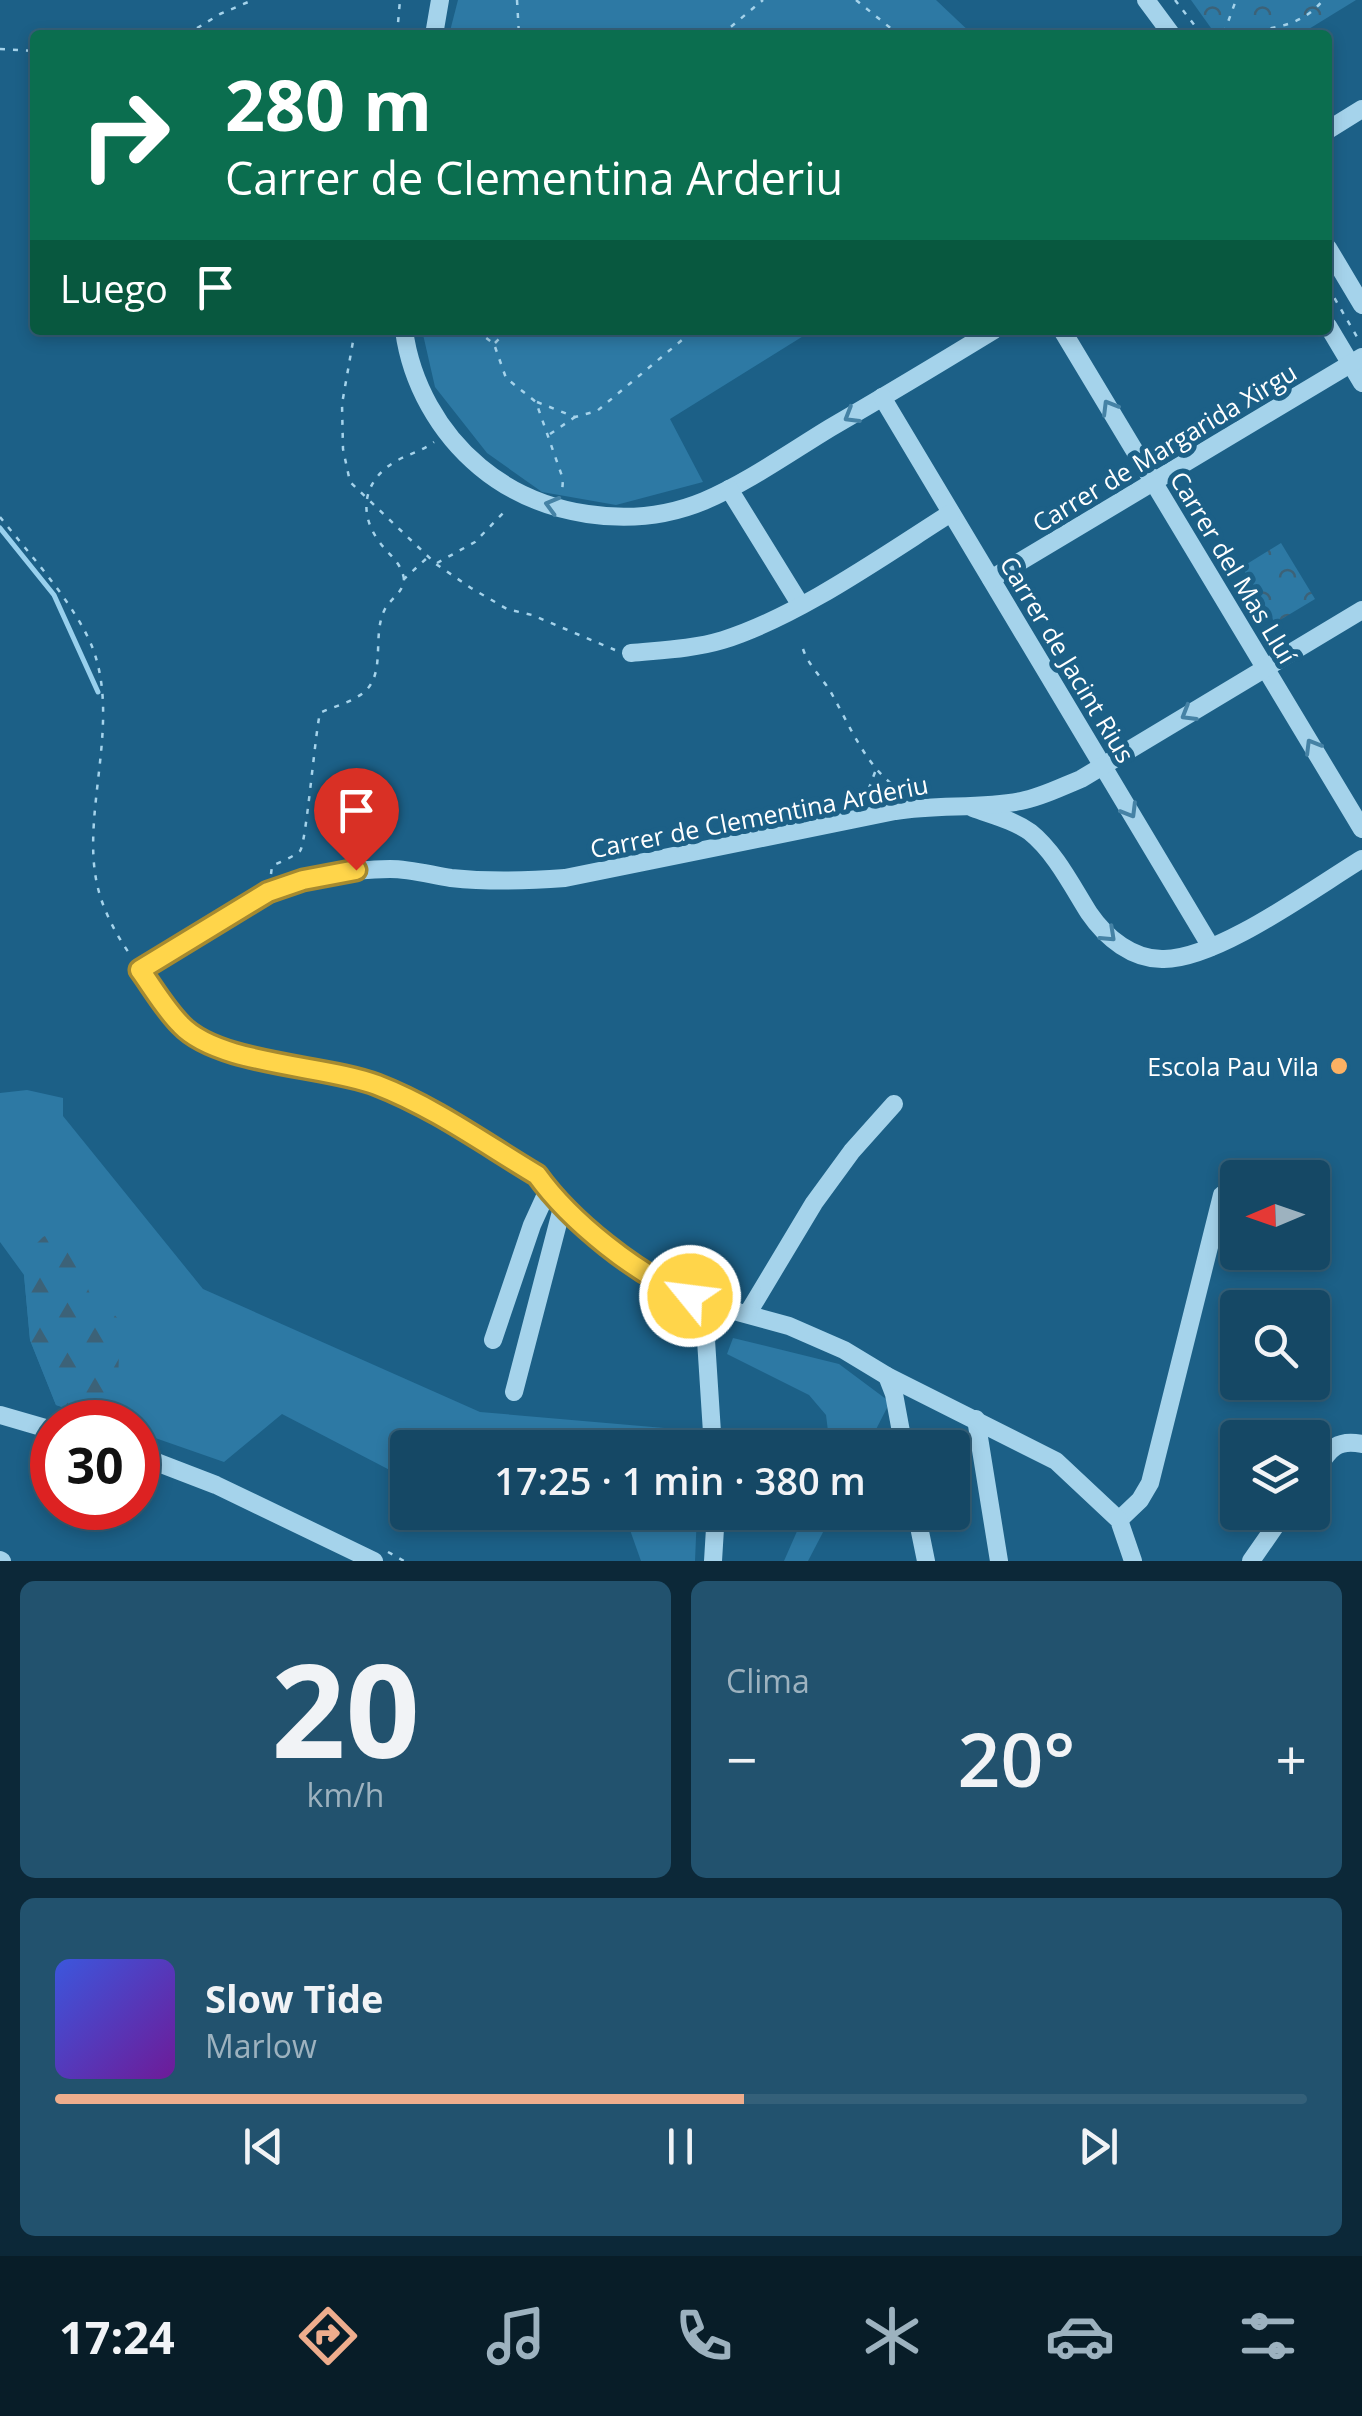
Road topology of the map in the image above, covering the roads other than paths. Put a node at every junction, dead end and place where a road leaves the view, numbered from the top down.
1 (440, 0) edge
2 (1146, 0) edge
3 (435, 30) edge
4 (1168, 30) edge
5 (1362, 109) edge
6 (1332, 128) edge
7 (1332, 255) edge
8 (1362, 306) edge
9 (1332, 331) edge
10 (405, 335) edge
11 (986, 335) edge
12 (1065, 335) edge
13 (1356, 361) edge
14 (1362, 383) edge
15 (882, 397) junction
16 (1154, 482) junction
17 (729, 489) junction
18 (951, 512) junction
19 (991, 579) junction
20 (800, 604) junction
21 (1362, 610) edge
22 (632, 654) road end
23 (1266, 668) junction
24 (1103, 766) junction
25 (963, 805) junction
26 (1362, 829) edge
27 (1362, 859) edge
28 (1211, 946) junction
29 (894, 1104) dead end
30 (548, 1190) junction
31 (1220, 1203) edge
32 (563, 1204) junction
33 (740, 1311) junction
34 (493, 1340) dead end
35 (890, 1385) junction
36 (514, 1392) dead end
37 (0, 1415) edge
38 (976, 1419) junction
39 (30, 1424) edge
40 (712, 1430) edge
41 (900, 1430) edge
42 (1362, 1444) edge
43 (1330, 1450) edge
44 (160, 1464) edge
45 (1119, 1520) junction
46 (715, 1530) edge
47 (920, 1530) edge
48 (1273, 1530) edge
49 (374, 1561) edge
50 (712, 1561) edge
51 (926, 1561) edge
52 (999, 1561) edge
53 (1134, 1561) edge
54 (1250, 1561) edge

1 - 3 street
2 - 4 street
5 - 6 street
7 - 8 street
9 - 13 street
17 -> 10 street
11 - 15 street
16 -> 12 street, Carrer del Mas Lluí
13 - 14 street
13 - 16 street, Carrer de Margarida Xirgu
15 -> 17 street
15 - 18 street, Carrer de Jacint Rius
16 - 19 street, Carrer de Margarida Xirgu
16 - 23 street, Carrer del Mas Lluí
17 - 20 street
18 - 19 street, Carrer de Jacint Rius
18 - 20 street
19 - 24 street, Carrer de Jacint Rius
20 - 22 street
21 - 23 street, Carrer de Clementina Arderiu
23 -> 24 street, Carrer de Clementina Arderiu
26 -> 23 street, Carrer del Mas Lluí
24 - 25 street, Carrer de Clementina Arderiu
24 -> 28 street, Carrer de Jacint Rius
25 -> 28 street
25 - 30 street, Carrer de Clementina Arderiu
27 - 28 street
29 - 33 street
30 - 32 street
30 - 34 street
31 - 45 street
32 - 33 street
32 - 36 street
33 - 35 street
33 - 40 street
35 - 38 street
35 - 41 street
37 - 39 street
38 - 45 street
38 - 52 street
42 - 43 street
44 - 49 street
45 - 53 street
46 - 50 street
47 - 51 street
48 - 54 street

